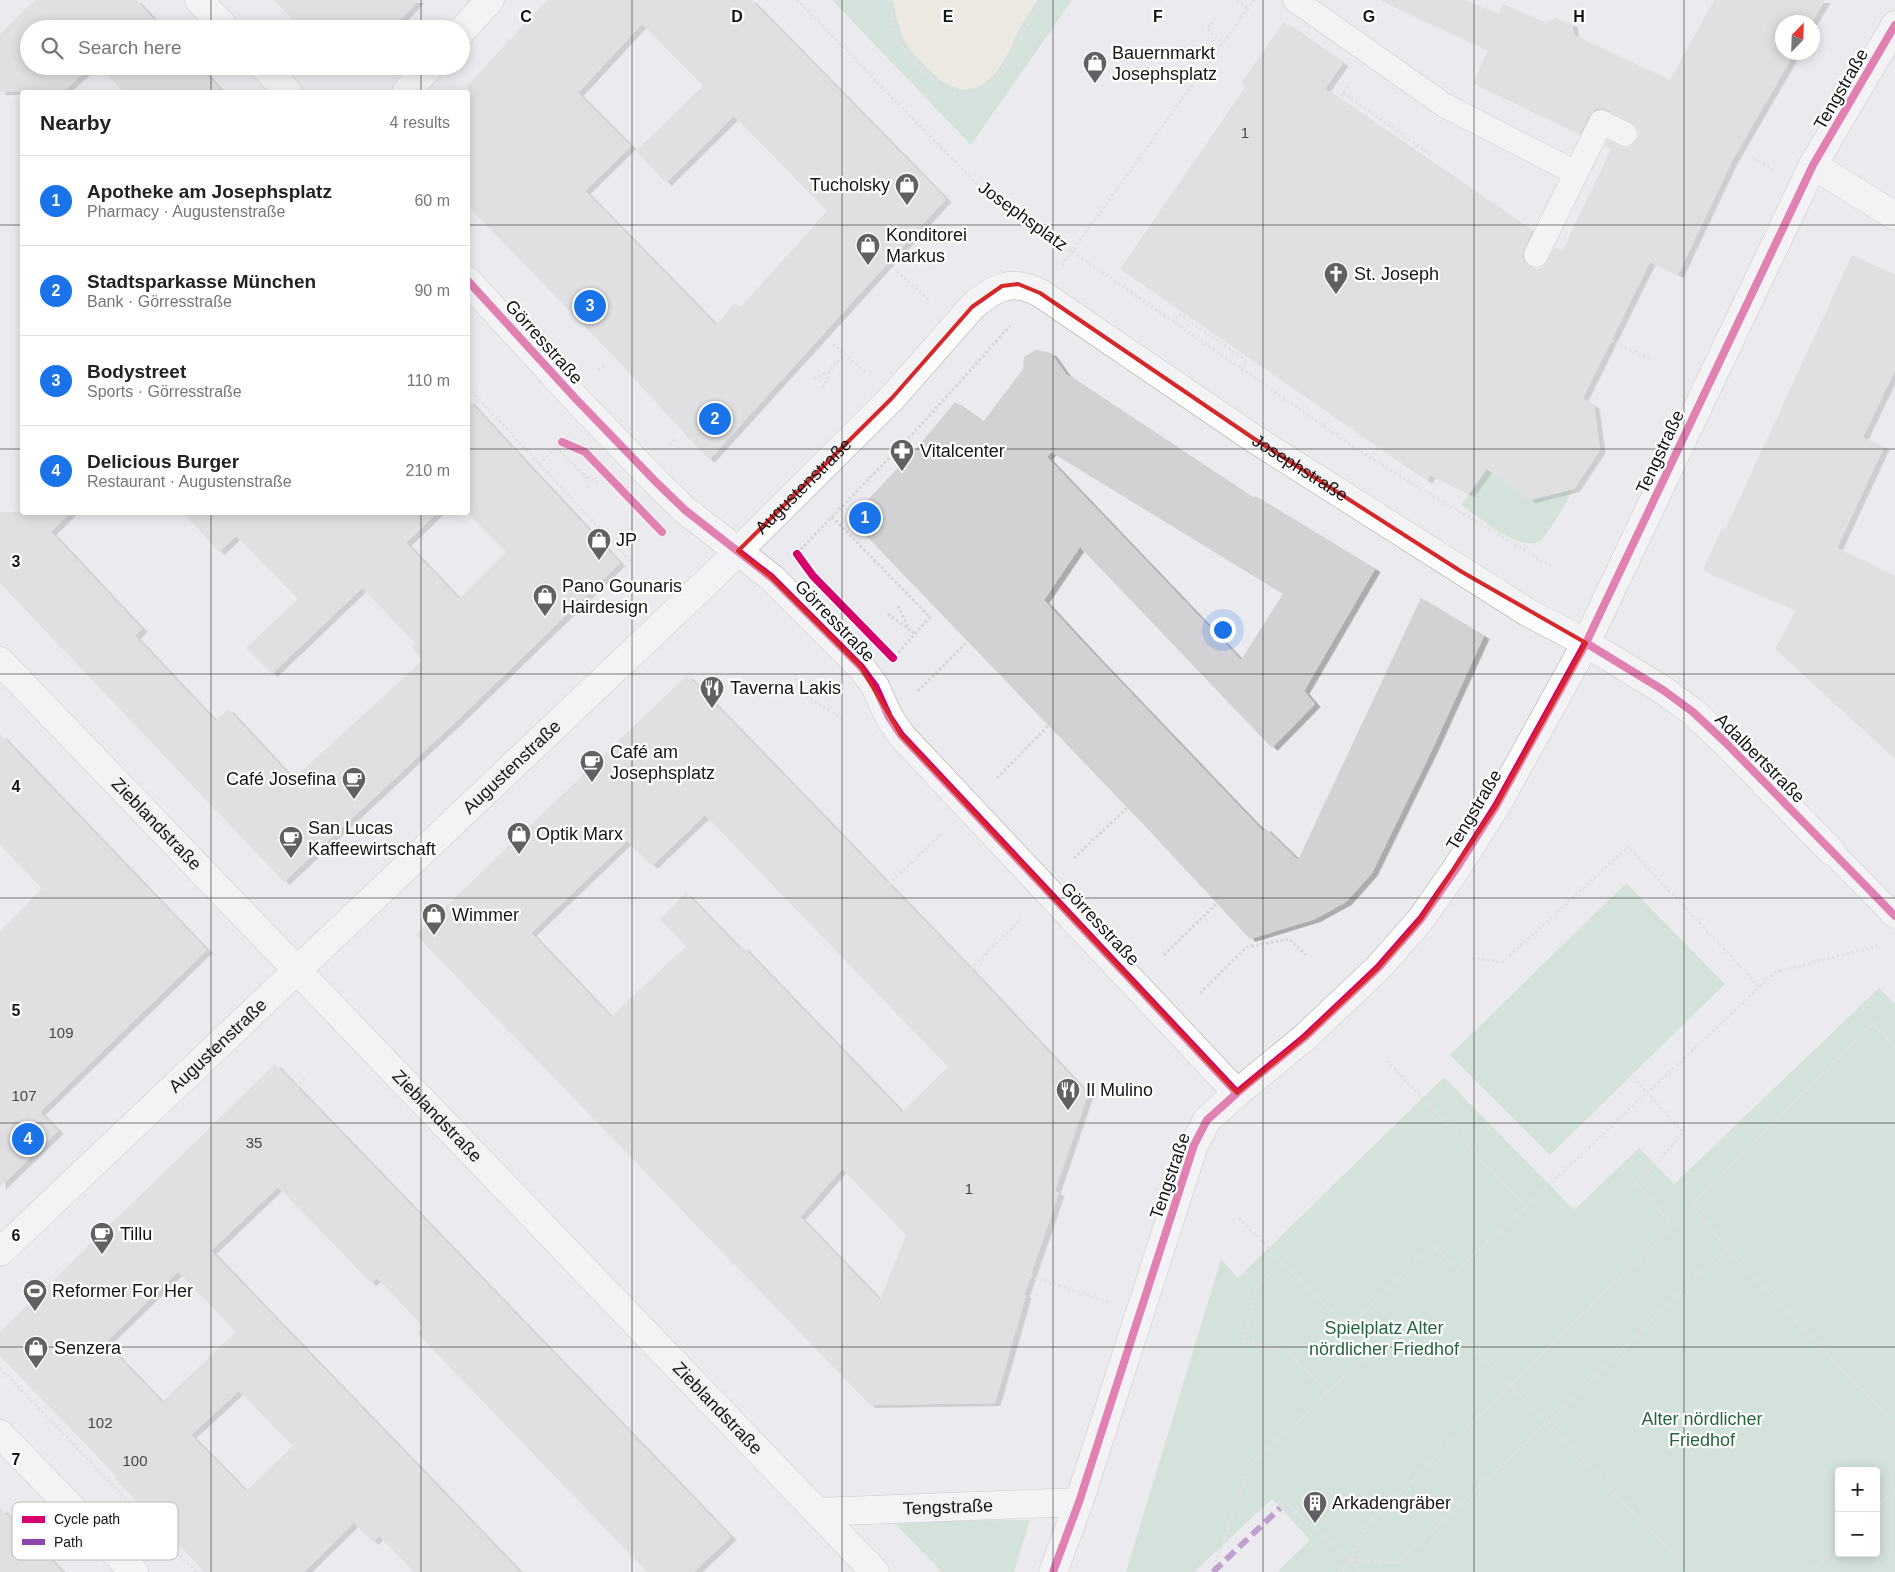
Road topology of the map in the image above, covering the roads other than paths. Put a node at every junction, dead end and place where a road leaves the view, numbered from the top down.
1 (199, 0) edge
2 (490, 0) edge
3 (1295, 0) edge
4 (218, 20) edge
5 (470, 22) edge
6 (1895, 25) edge
7 (271, 75) edge
8 (422, 75) edge
9 (286, 90) edge
10 (408, 90) edge
11 (1625, 134) dead end
12 (1814, 165) junction
13 (1576, 173) junction
14 (1895, 216) edge
15 (1536, 255) dead end
16 (470, 283) edge
17 (1018, 284) joint
18 (738, 551) junction
19 (1586, 643) junction
20 (0, 661) edge
21 (1831, 851) joint
22 (1895, 916) edge
23 (297, 970) junction
24 (1237, 1093) junction
25 (0, 1252) edge
26 (0, 1434) edge
27 (66, 1502) edge
28 (1079, 1502) junction
29 (817, 1512) junction
30 (122, 1560) edge
31 (134, 1572) edge
32 (875, 1572) edge
33 (1053, 1572) edge

1 - 4 street
2 - 5 street
3 - 13 lane
6 - 12 street, Tengstraße
7 - 9 street
8 - 10 street
11 - 13 lane
12 - 14 street
12 - 19 street, Tengstraße
13 - 15 lane
16 - 18 street, Görresstraße
17 - 18 street, Augustenstraße
17 - 19 street, Josephstraße
18 - 23 street, Augustenstraße
18 - 24 street, Görresstraße
19 - 21 street, Adalbertstraße
19 - 24 street, Tengstraße
20 - 23 street, Zieblandstraße
21 - 22 lane, Adalbertstraße
23 - 25 street, Augustenstraße
23 - 29 street, Zieblandstraße
24 - 28 street, Tengstraße
26 - 27 street
28 - 29 street, Tengstraße
28 - 33 street, Tengstraße
29 - 32 street, Zieblandstraße
30 - 31 street

